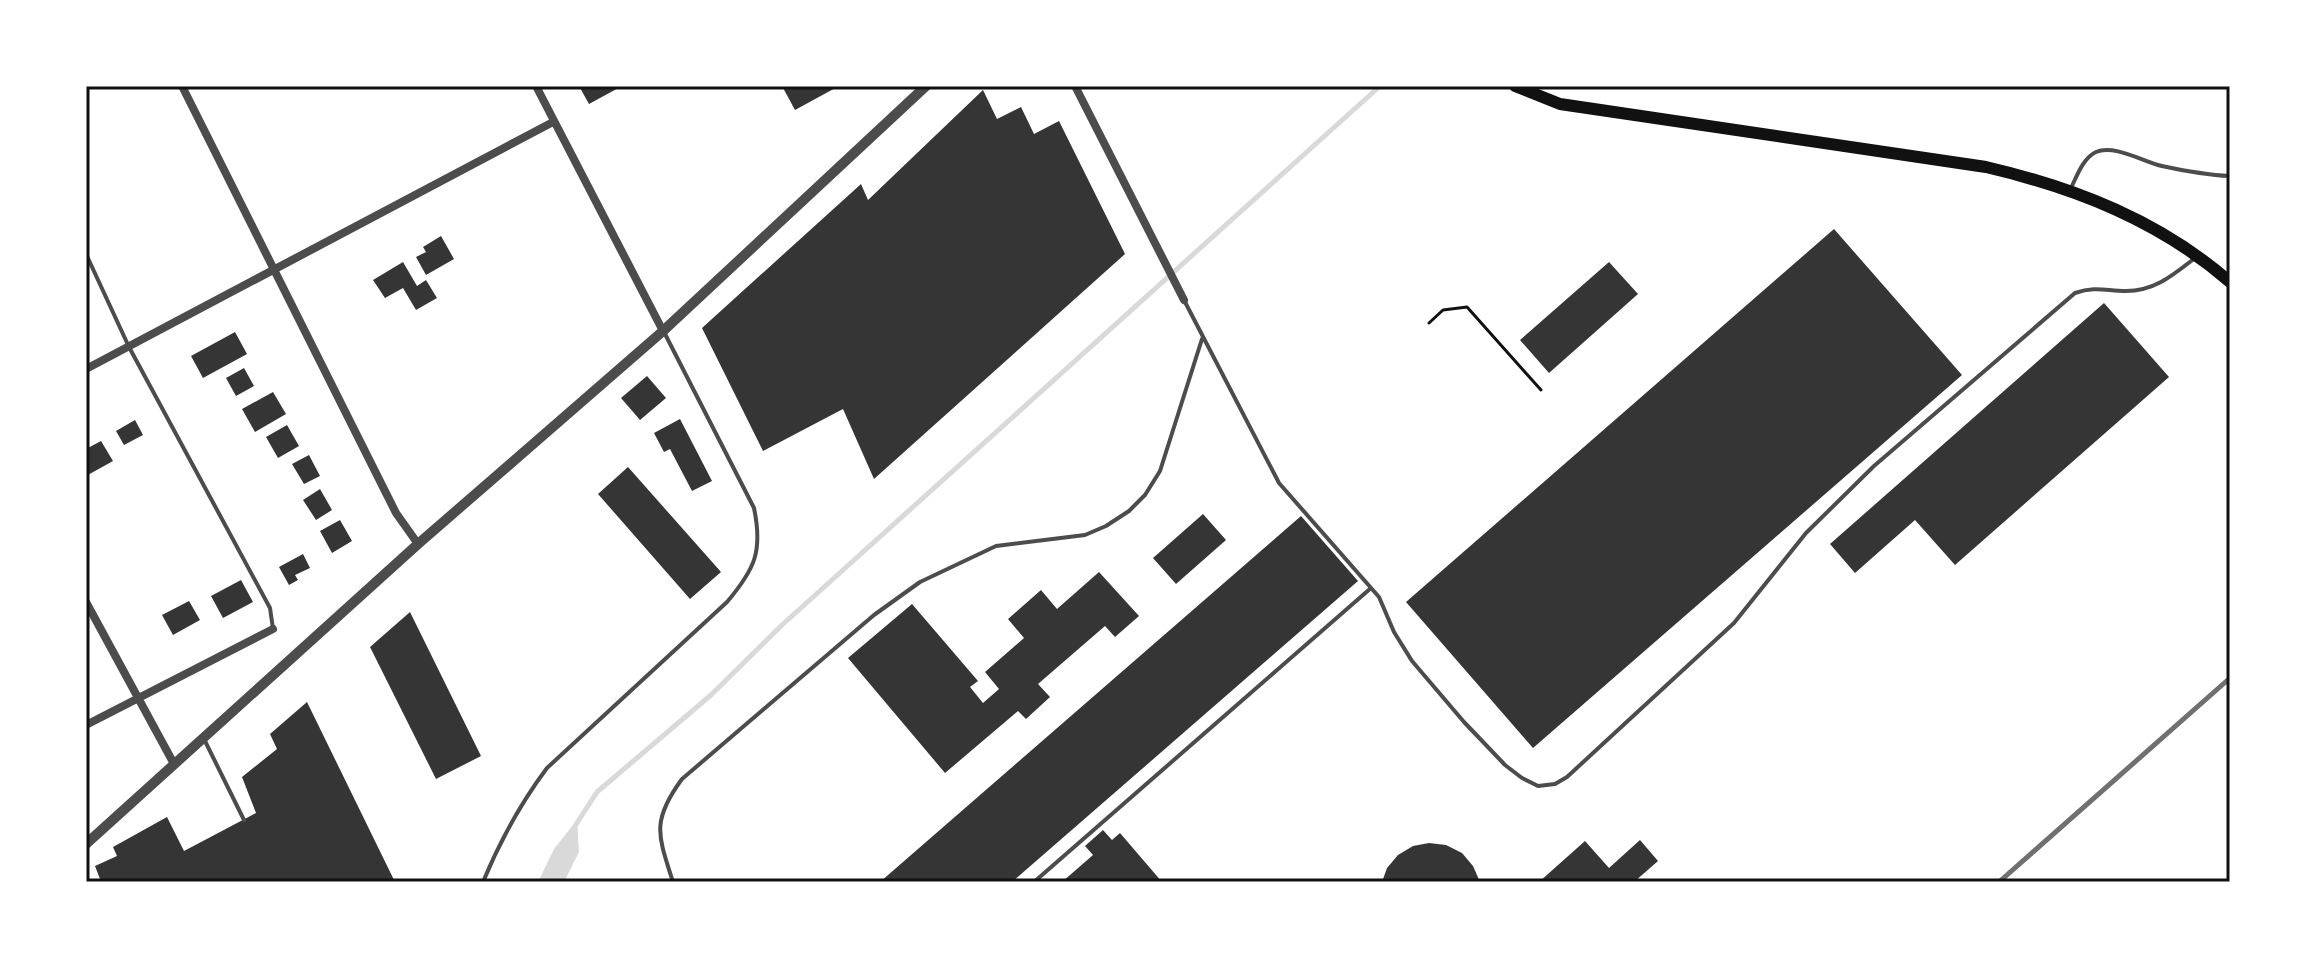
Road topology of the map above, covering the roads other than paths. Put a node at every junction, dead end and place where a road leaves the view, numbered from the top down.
1 (182, 86) edge
2 (536, 86) edge
3 (926, 86) edge
4 (1075, 86) edge
5 (1515, 86) edge
6 (553, 122) junction
7 (2230, 176) edge
8 (2070, 190) junction
9 (86, 254) edge
10 (2197, 256) junction
11 (274, 272) junction
12 (2230, 282) edge
13 (1184, 300) joint
14 (663, 331) junction
15 (1202, 339) junction
16 (129, 347) junction
17 (86, 369) edge
18 (418, 544) junction
19 (1371, 588) junction
20 (86, 602) edge
21 (273, 629) joint
22 (137, 698) junction
23 (86, 725) edge
24 (203, 737) junction
25 (174, 764) junction
26 (244, 820) dead end
27 (86, 844) edge
28 (483, 882) edge
29 (673, 882) edge
30 (1034, 882) edge

1 - 11 street
2 - 6 street
3 - 14 street
4 - 13 street
5 - 8 main road
6 - 11 street
6 - 14 street
7 - 8 lane
8 - 10 main road
9 - 16 lane
10 - 12 main road
10 - 19 lane
11 - 16 street
11 - 18 street
13 - 15 lane
14 - 18 street
14 - 28 lane
15 - 19 lane
15 - 29 lane
16 - 17 street
16 - 21 lane
18 - 24 street
19 - 30 lane
20 - 22 street
21 - 22 street
22 - 23 street
22 - 25 street
24 - 25 street
24 - 26 lane
25 - 27 street

